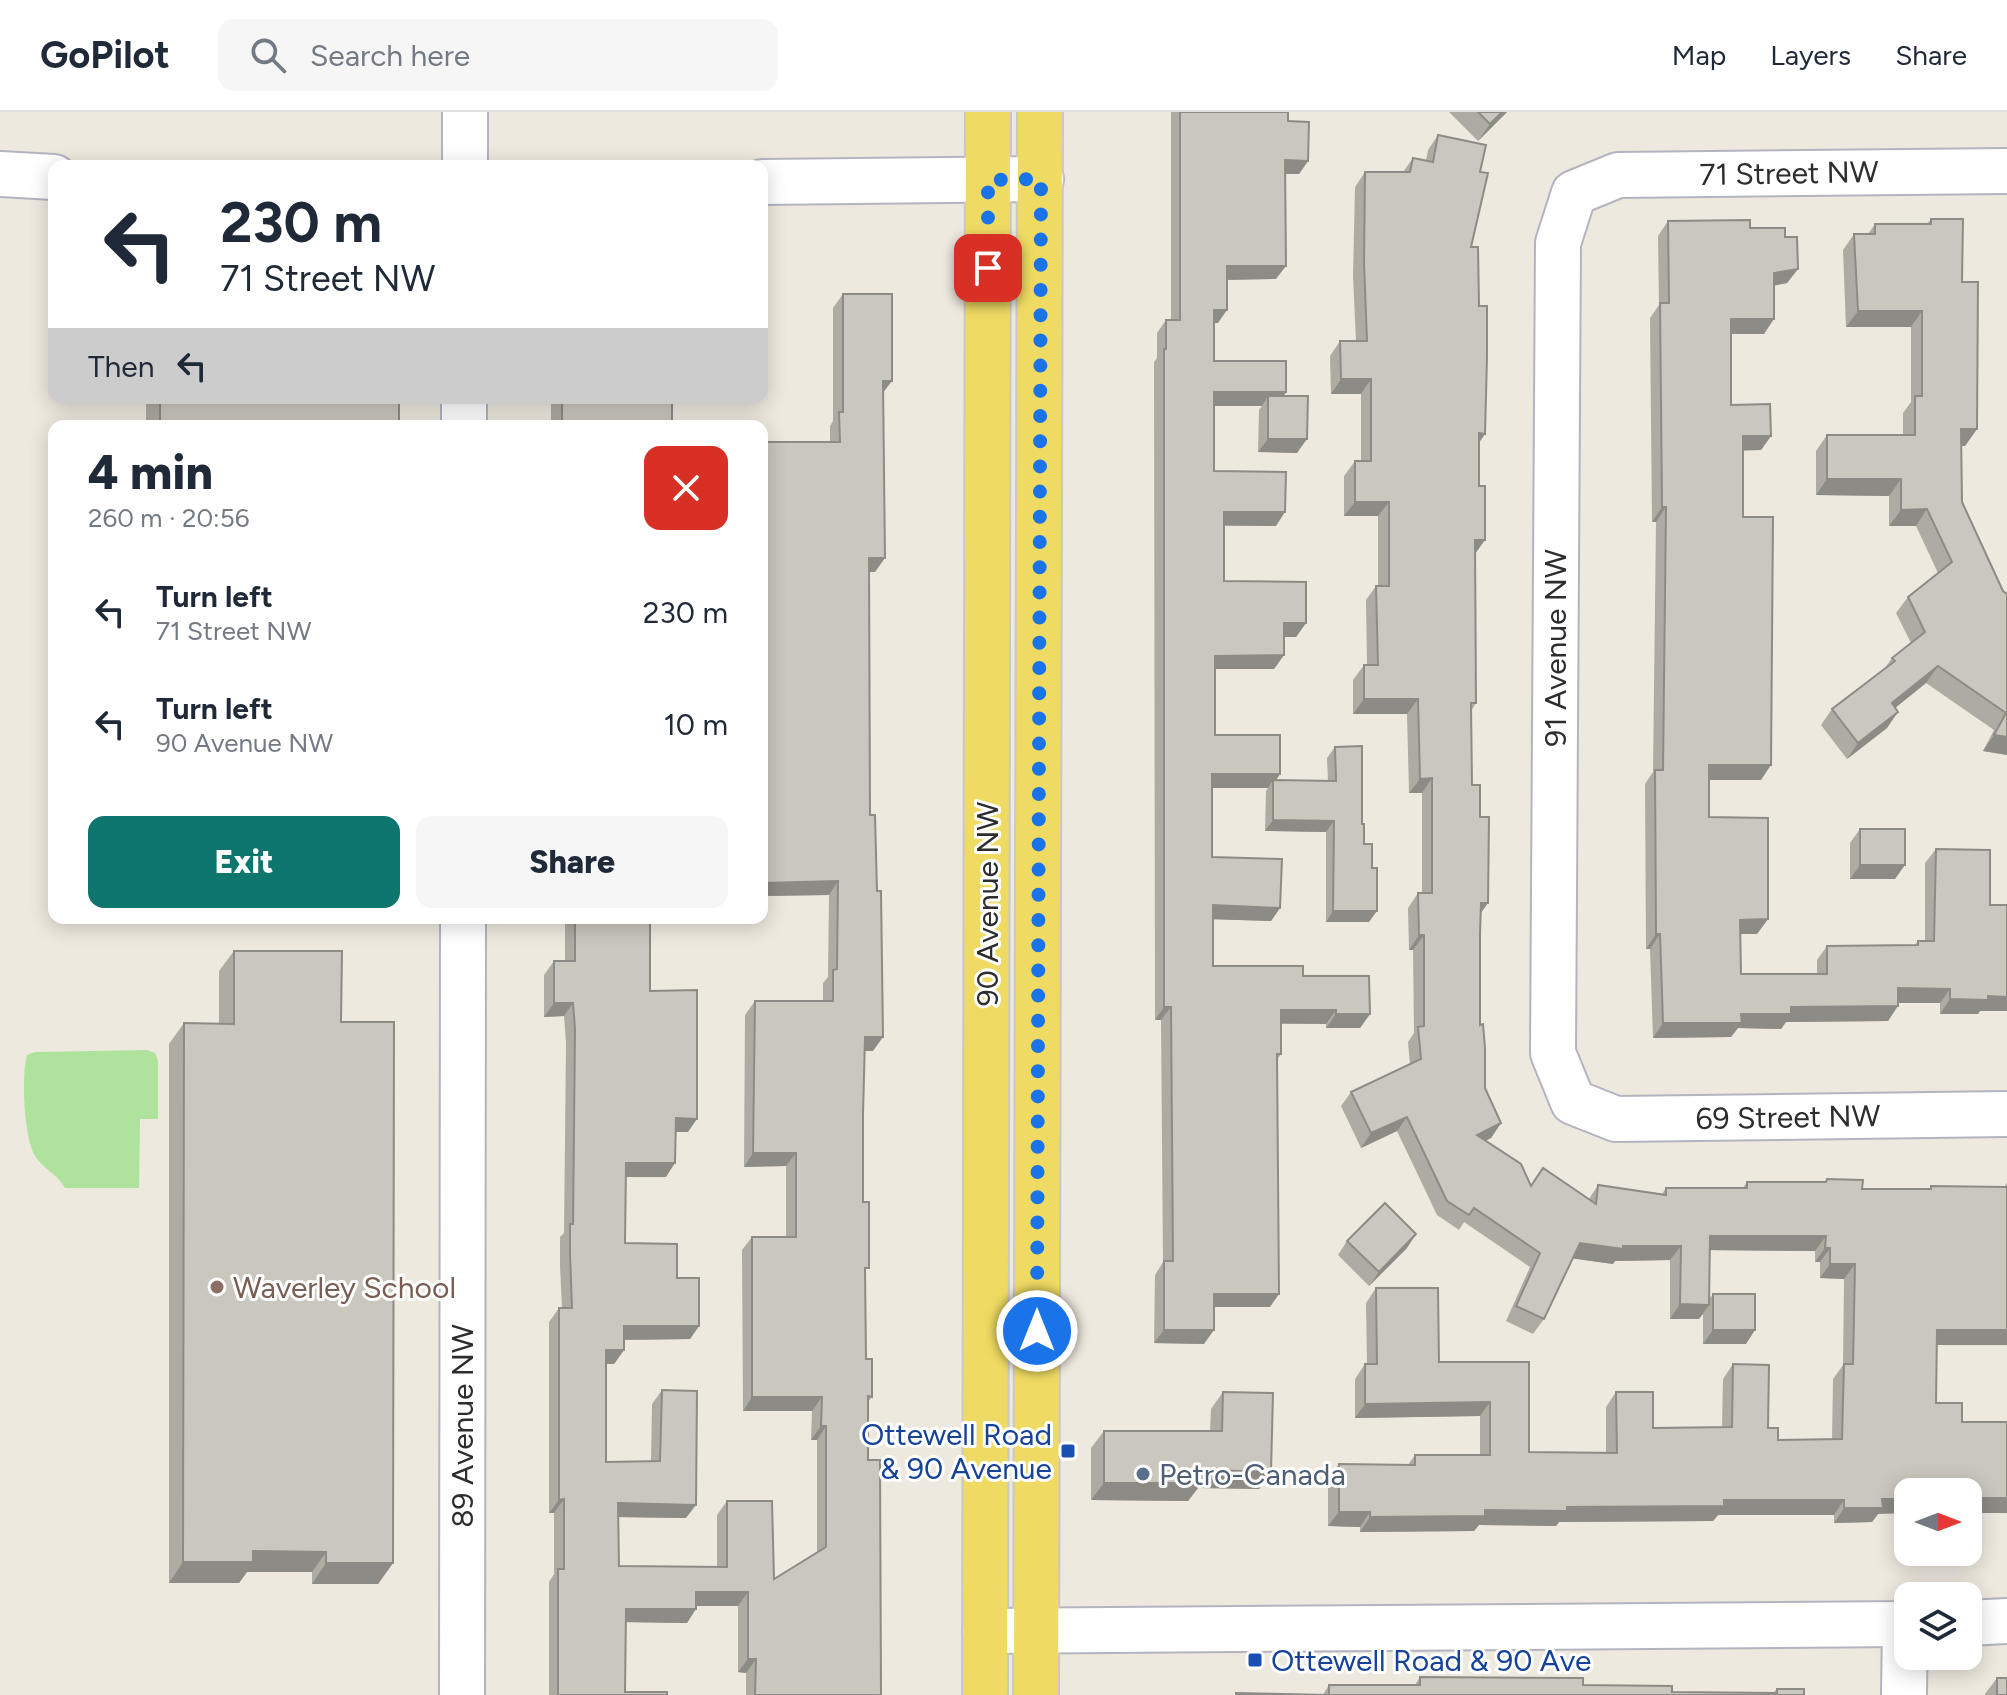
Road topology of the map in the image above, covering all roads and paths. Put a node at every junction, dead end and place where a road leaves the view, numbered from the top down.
1 (465, 112) edge
2 (988, 112) edge
3 (1040, 112) edge
4 (465, 160) edge
5 (2007, 171) edge
6 (0, 174) edge
7 (48, 177) edge
8 (1041, 179) junction
9 (988, 180) junction
10 (768, 182) edge
11 (1574, 193) joint
12 (463, 924) edge
13 (1573, 1102) joint
14 (2007, 1114) edge
15 (2007, 1621) edge
16 (1982, 1622) edge
17 (1894, 1624) edge
18 (985, 1631) junction
19 (1036, 1631) junction
20 (1905, 1670) edge
21 (462, 1695) edge
22 (985, 1695) edge
23 (1036, 1695) edge
24 (1904, 1695) edge

1 - 4 street
2 - 9 main road, 90 Avenue NW
3 - 8 main road, 90 Avenue NW
5 - 11 street, 71 Street NW
6 - 7 street
8 - 9 street
8 - 19 main road, 90 Avenue NW
9 - 10 street
9 - 18 main road, 90 Avenue NW
11 - 13 street, 91 Avenue NW
12 - 21 street, 89 Avenue NW
13 - 14 street, 69 Street NW
15 - 16 street
17 - 19 street
18 - 19 street
18 - 22 main road, 90 Avenue NW
19 - 23 main road, 90 Avenue NW
20 - 24 street

